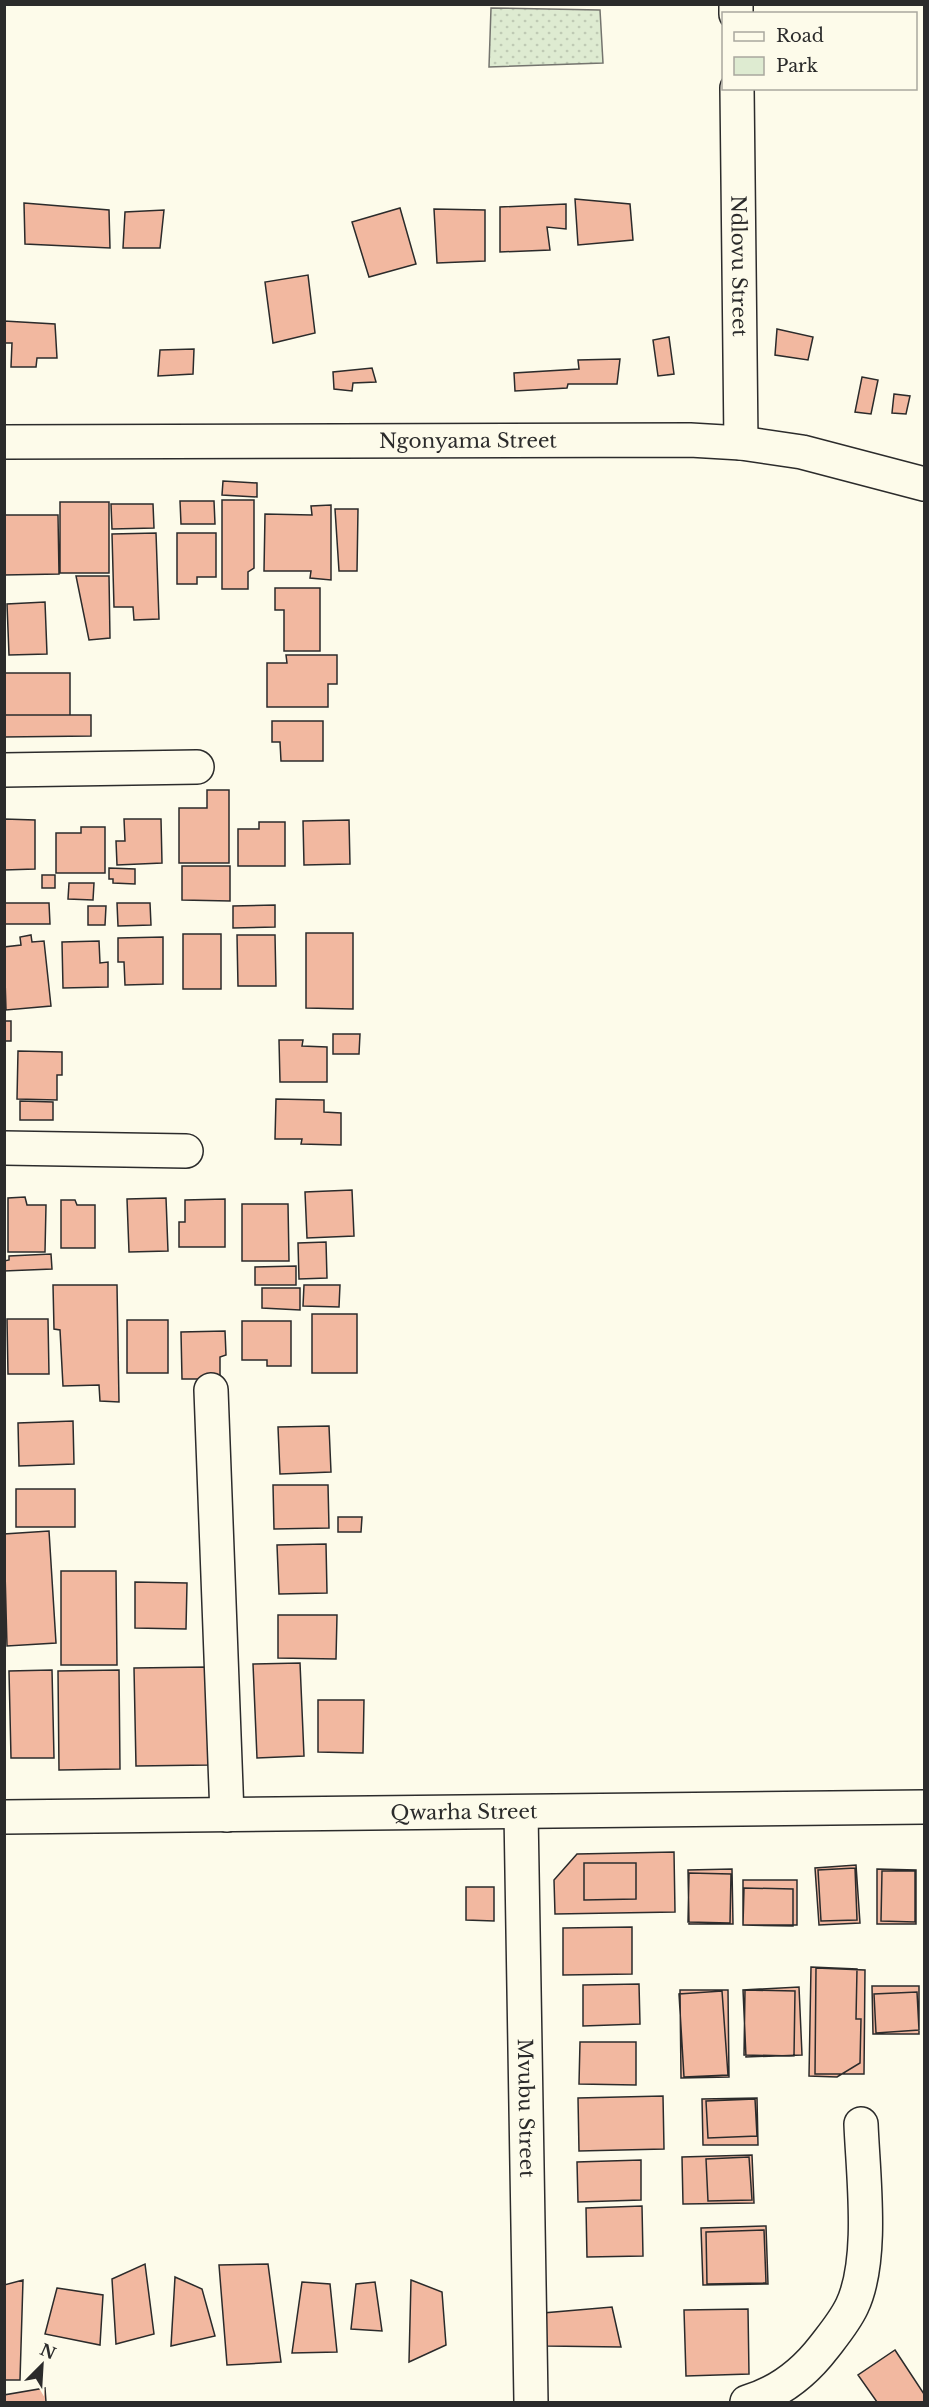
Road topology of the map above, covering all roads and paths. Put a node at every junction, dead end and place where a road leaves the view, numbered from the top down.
1 (737, 90) edge
2 (4, 442) edge
3 (741, 443) junction
4 (924, 484) edge
5 (197, 767) dead end
6 (4, 770) edge
7 (4, 1148) edge
8 (186, 1151) dead end
9 (211, 1390) dead end
10 (924, 1807) edge
11 (521, 1812) junction
12 (227, 1815) junction
13 (4, 1817) edge
14 (861, 2124) dead end
15 (531, 2403) edge
16 (747, 2403) edge

1 - 3 street, Ndlovu Street
2 - 3 street, Ngonyama Street
3 - 4 street, Ngonyama Street
5 - 6 street
7 - 8 street
9 - 12 street
10 - 11 street, Qwarha Street
11 - 12 street, Qwarha Street
11 - 15 street, Mvubu Street
12 - 13 street, Qwarha Street
14 - 16 street

